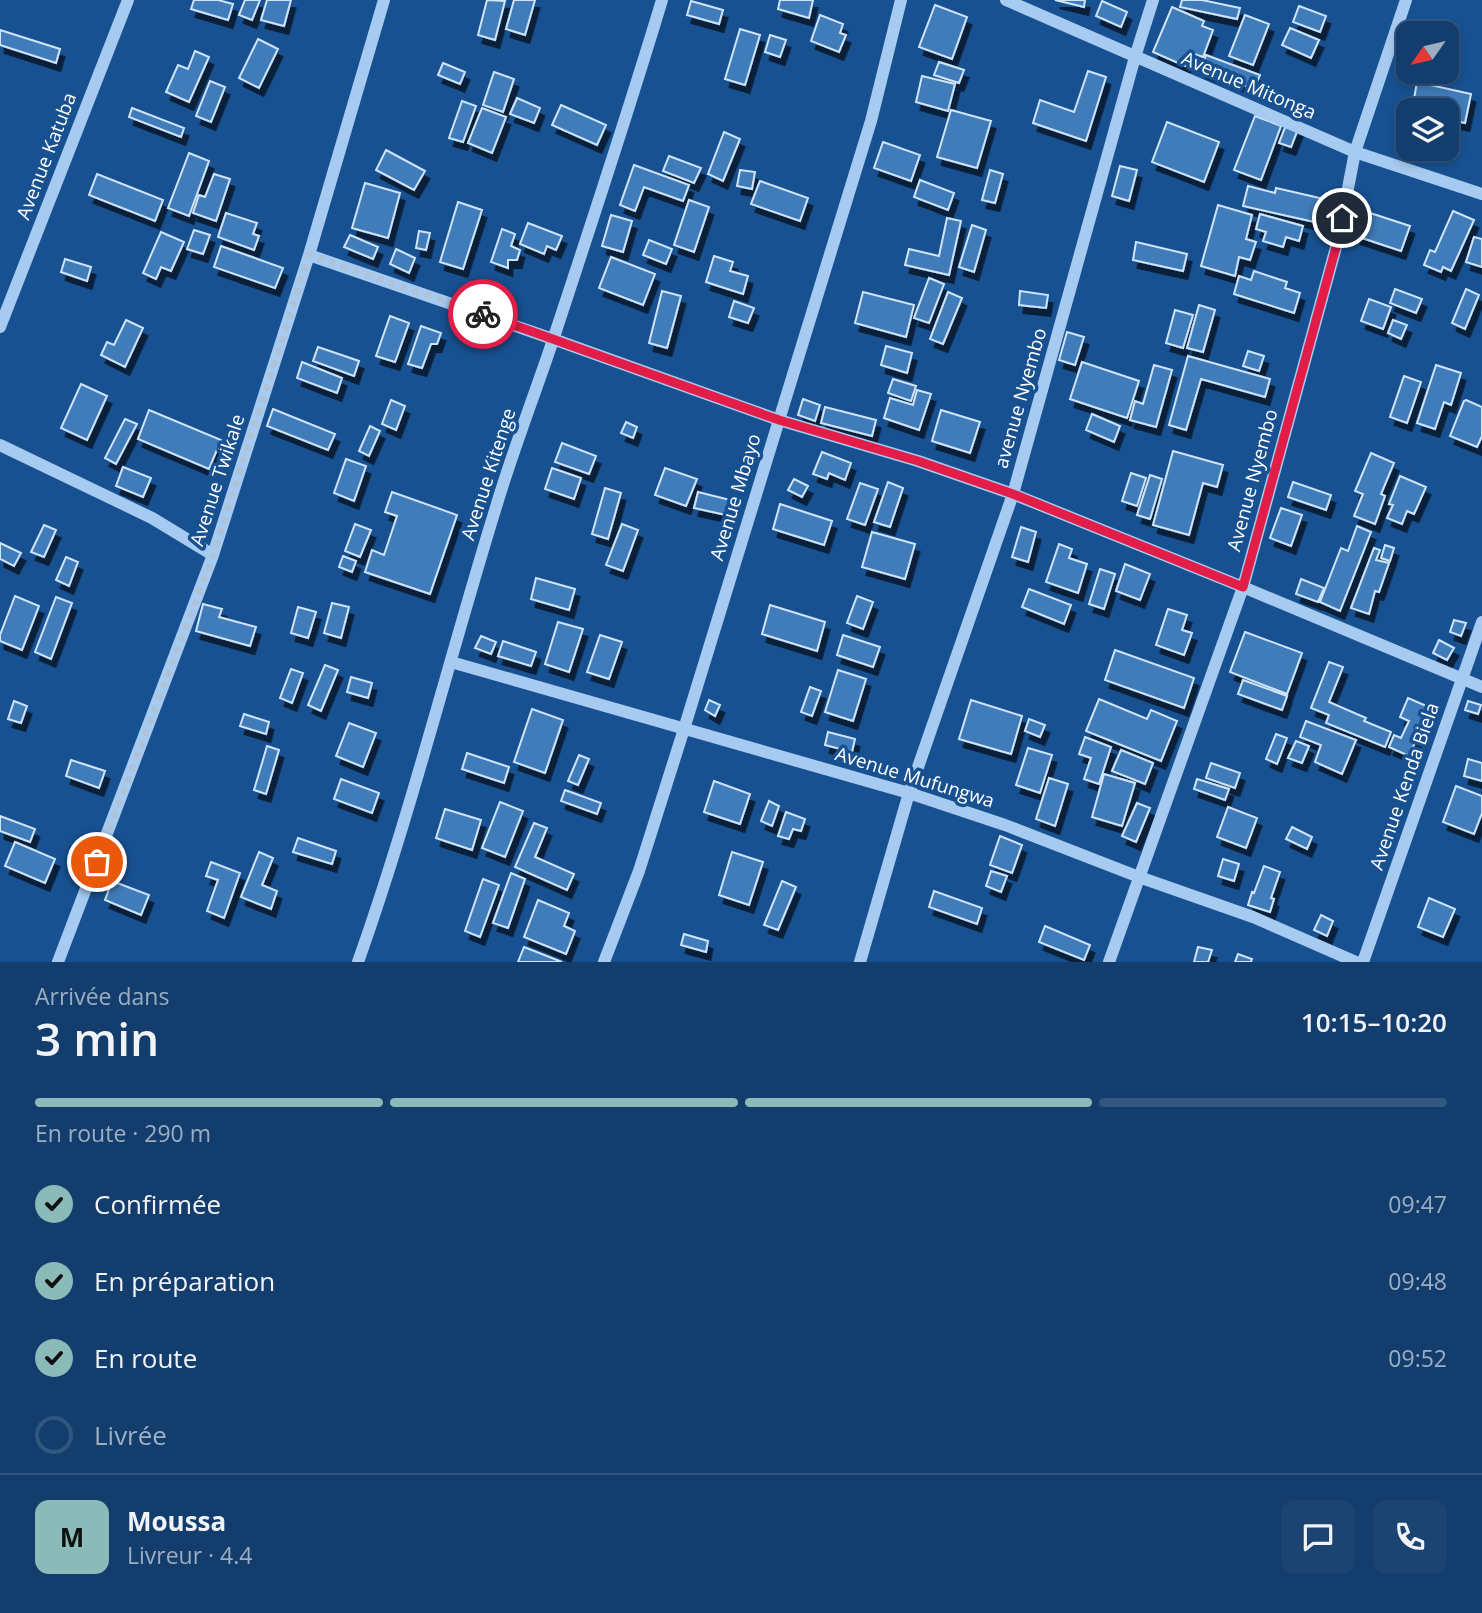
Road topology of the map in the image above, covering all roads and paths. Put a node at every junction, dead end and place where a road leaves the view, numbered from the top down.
1 (128, 0) edge
2 (384, 0) edge
3 (662, 0) edge
4 (901, 0) edge
5 (1006, 0) edge
6 (1153, 0) edge
7 (1406, 0) edge
8 (1135, 57) junction
9 (1355, 152) junction
10 (1482, 194) edge
11 (309, 255) junction
12 (0, 327) edge
13 (553, 339) junction
14 (779, 420) junction
15 (0, 445) edge
16 (1013, 494) junction
17 (213, 555) junction
18 (1243, 587) junction
19 (1482, 622) edge
20 (451, 662) junction
21 (1462, 678) junction
22 (1482, 687) edge
23 (684, 729) junction
24 (909, 793) junction
25 (1139, 877) junction
26 (58, 962) edge
27 (358, 962) edge
28 (604, 962) edge
29 (860, 962) edge
30 (1109, 962) edge
31 (1356, 962) edge
32 (1363, 962) edge

1 - 12 street, Avenue Katuba
2 - 11 street, Avenue Twikale
3 - 13 street, Avenue Kitenge
4 - 14 street, Avenue Mbayo
5 - 8 street, Avenue Mitonga
6 - 8 street, avenue Nyembo
7 - 9 street, Avenue Nyembo
8 - 9 street, Avenue Mitonga
8 - 16 street, avenue Nyembo
9 - 10 street, Avenue Mitonga
9 - 18 street, Avenue Nyembo
11 - 13 street
11 - 17 street, Avenue Twikale
13 - 14 street
13 - 20 street, Avenue Kitenge
14 - 16 street
14 - 23 street, Avenue Mbayo
15 - 17 street
16 - 18 street
16 - 24 street, avenue Nyembo
17 - 26 street, Avenue Twikale
18 - 21 street
18 - 25 street, Avenue Nyembo
19 - 21 street, Avenue Kenda Biela
20 - 23 street, Avenue Mufungwa
20 - 27 street, Avenue Kitenge
21 - 22 street
21 - 32 street, Avenue Kenda Biela
23 - 24 street, Avenue Mufungwa
23 - 28 street, Avenue Mbayo
24 - 25 street, Avenue Mufungwa
24 - 29 street, avenue Nyembo
25 - 30 street, Avenue Nyembo
25 - 31 street, Avenue Mufungwa

